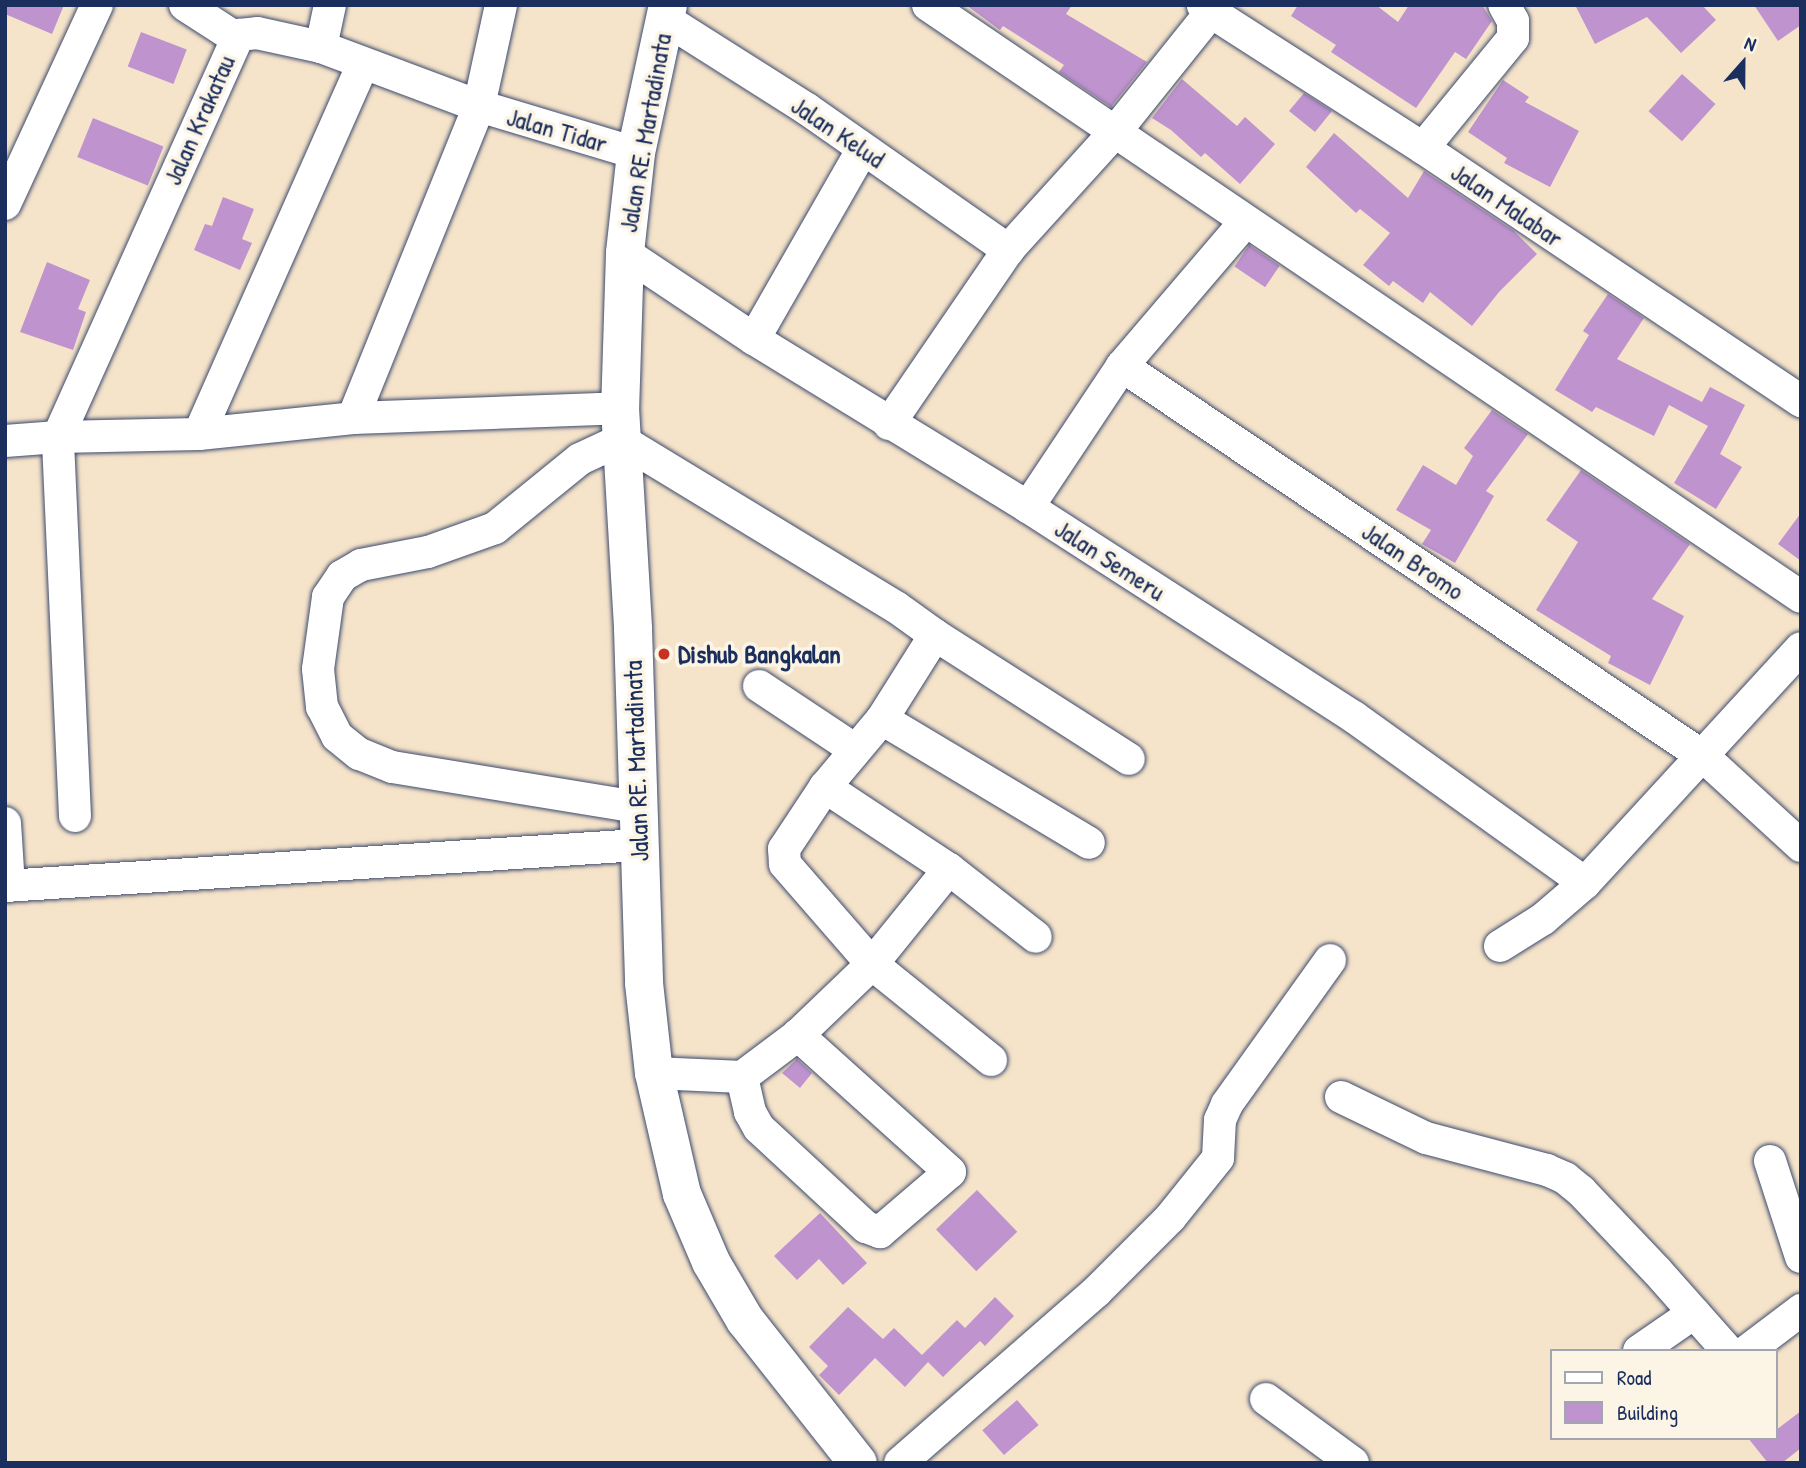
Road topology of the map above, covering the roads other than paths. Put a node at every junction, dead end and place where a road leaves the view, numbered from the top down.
1 (97, 5) edge
2 (185, 5) edge
3 (330, 5) edge
4 (501, 5) edge
5 (928, 5) edge
6 (1504, 5) edge
7 (1207, 8) edge
8 (667, 12) edge
9 (236, 38) junction
10 (321, 47) junction
11 (363, 64) junction
12 (478, 106) junction
13 (1115, 132) junction
14 (1423, 148) junction
15 (863, 149) junction
16 (636, 153) junction
17 (5, 204) edge
18 (1245, 222) junction
19 (1008, 250) junction
20 (625, 253) junction
21 (754, 339) junction
22 (1122, 366) junction
23 (1801, 401) edge
24 (353, 418) junction
25 (620, 424) junction
26 (888, 424) junction
27 (199, 434) junction
28 (58, 437) junction
29 (5, 441) edge
30 (1028, 507) junction
31 (1801, 597) edge
32 (935, 635) junction
33 (1801, 648) edge
34 (759, 686) dead end
35 (883, 719) junction
36 (854, 749) junction
37 (1704, 757) junction
38 (1129, 759) dead end
39 (825, 787) junction
40 (637, 807) junction
41 (75, 816) dead end
42 (5, 823) edge
43 (1089, 842) dead end
44 (639, 845) junction
45 (1801, 846) edge
46 (950, 869) junction
47 (1585, 883) junction
48 (7, 886) edge
49 (1036, 937) dead end
50 (1500, 946) dead end
51 (1330, 960) dead end
52 (872, 964) junction
53 (798, 1035) junction
54 (990, 1060) dead end
55 (654, 1073) junction
56 (742, 1077) junction
57 (1341, 1097) dead end
58 (1770, 1161) dead end
59 (1801, 1256) edge
60 (1801, 1310) edge
61 (1694, 1313) junction
62 (1642, 1349) edge
63 (1726, 1349) edge
64 (1750, 1349) edge
65 (1266, 1399) dead end
66 (1318, 1454) edge
67 (858, 1463) edge
68 (900, 1463) edge
69 (1353, 1463) edge

1 - 17 street
2 - 9 street
3 - 10 street
4 - 12 street
5 - 13 street
6 - 14 street
7 - 13 street
7 - 14 street, Jalan Malabar
8 - 15 street, Jalan Kelud
8 - 16 main road, Jalan RE. Martadinata
9 - 10 street, Jalan Krakatau
9 - 28 street, Jalan Krakatau
10 - 11 street, Jalan Krakatau
11 - 12 street, Jalan Krakatau
11 - 27 street
12 - 16 street, Jalan Tidar
12 - 24 street
13 - 18 street
13 - 19 street
14 - 23 street, Jalan Malabar
15 - 19 street, Jalan Kelud
15 - 21 street
16 - 20 main road, Jalan RE. Martadinata
18 - 22 street
18 - 31 street
19 - 26 street
20 - 21 street, Jalan Semeru
20 - 25 main road, Jalan RE. Martadinata
21 - 26 street, Jalan Semeru
22 - 30 street
22 - 37 street, Jalan Bromo
24 - 25 street
24 - 27 street
25 - 32 street
25 - 40 main road, Jalan RE. Martadinata
25 - 40 street
26 - 30 street, Jalan Semeru
27 - 28 street
28 - 29 street
28 - 41 street
30 - 47 street, Jalan Semeru
32 - 35 street
32 - 38 street
33 - 37 street
34 - 36 street
35 - 36 street
35 - 43 street
36 - 39 street
37 - 45 street, Jalan Bromo
37 - 47 street
39 - 46 street
39 - 52 street
40 - 44 main road, Jalan RE. Martadinata
42 - 48 street
44 - 48 street
44 - 55 main road, Jalan RE. Martadinata
46 - 49 street
46 - 52 street
47 - 50 street
51 - 68 street
52 - 53 street
52 - 54 street
53 - 56 street
53 - 56 street
55 - 56 street
55 - 67 main road, Jalan RE. Martadinata
57 - 61 street
58 - 59 street
60 - 64 street
61 - 62 street
61 - 63 street
65 - 66 street
66 - 69 street

